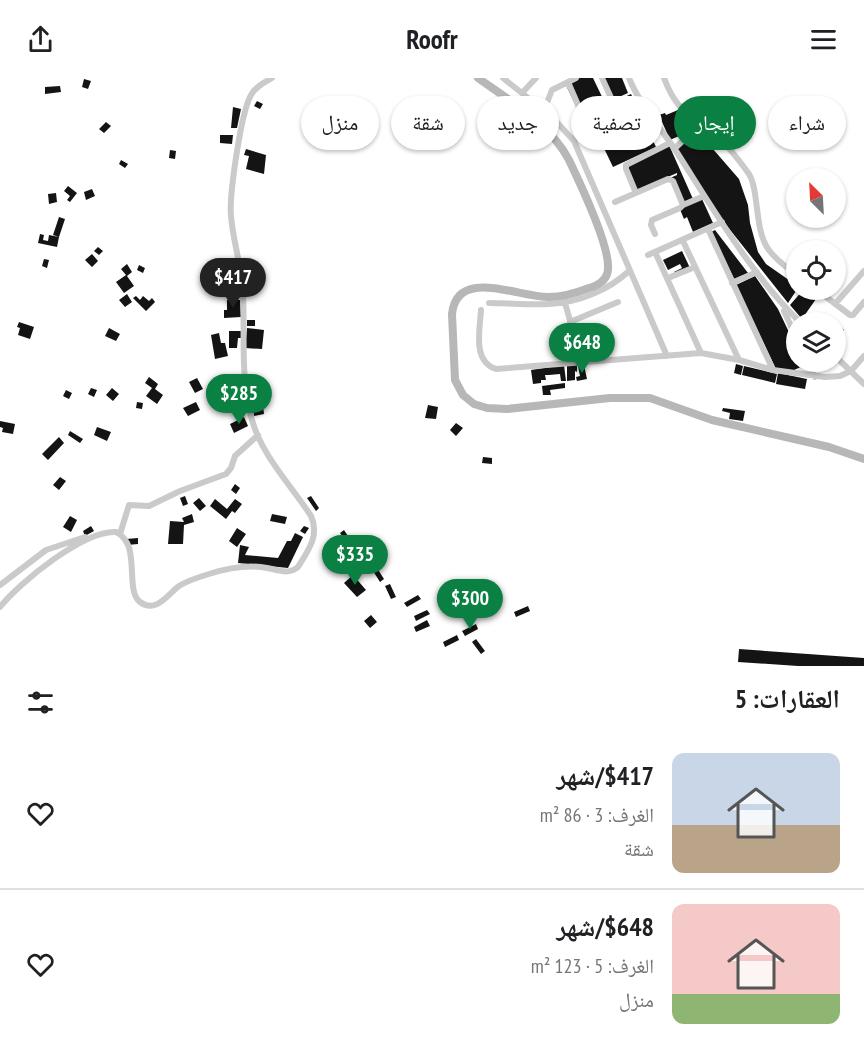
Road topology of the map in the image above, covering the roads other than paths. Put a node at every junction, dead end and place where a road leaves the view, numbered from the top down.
1 (272, 78) edge
2 (478, 78) edge
3 (503, 78) edge
4 (536, 78) edge
5 (576, 78) edge
6 (602, 78) edge
7 (628, 78) edge
8 (664, 78) edge
9 (510, 81) edge
10 (568, 82) junction
11 (522, 93) junction
12 (526, 96) edge
13 (549, 96) edge
14 (574, 96) edge
15 (610, 96) edge
16 (674, 101) edge
17 (559, 124) edge
18 (672, 146) junction
19 (728, 150) edge
20 (636, 193) junction
21 (704, 196) junction
22 (615, 202) dead end
23 (683, 205) junction
24 (722, 222) junction
25 (708, 229) junction
26 (655, 234) dead end
27 (683, 241) junction
28 (786, 266) edge
29 (695, 267) junction
30 (629, 271) junction
31 (757, 272) junction
32 (864, 272) edge
33 (668, 278) junction
34 (732, 282) junction
35 (830, 300) edge
36 (618, 302) dead end
37 (864, 302) edge
38 (489, 303) dead end
39 (565, 303) junction
40 (835, 304) junction
41 (782, 305) junction
42 (481, 310) dead end
43 (789, 312) edge
44 (786, 314) edge
45 (570, 322) junction
46 (701, 353) junction
47 (667, 356) junction
48 (864, 356) edge
49 (739, 360) junction
50 (586, 362) junction
51 (846, 366) edge
52 (774, 370) junction
53 (851, 371) junction
54 (813, 372) edge
55 (815, 377) junction
56 (864, 384) edge
57 (258, 435) junction
58 (864, 459) edge
59 (97, 534) junction
60 (120, 534) junction
61 (0, 585) edge
62 (0, 606) edge

1 - 57 street
2 - 58 main road
3 - 9 street
4 - 11 street
5 - 10 street
6 - 15 street
7 - 18 street
8 - 16 street
9 - 11 street
10 - 13 street
10 - 14 street
11 - 12 street
17 - 30 street
18 - 20 street
18 - 21 street
19 - 28 street
20 - 22 street
20 - 23 street
21 - 23 street
21 - 24 street
23 - 26 street
24 - 25 street
24 - 31 street
25 - 27 street
25 - 34 street
27 - 29 street
27 - 33 street
29 - 33 street
29 - 49 street
30 - 39 street
30 - 47 street
31 - 34 street
31 - 41 street
32 - 40 street
33 - 46 street
34 - 52 street
35 - 40 street
36 - 45 street
37 - 40 street
38 - 39 street
39 - 45 street
41 - 43 street
41 - 44 street
42 - 50 street
45 - 50 street
46 - 47 street
46 - 49 street
47 - 50 street
48 - 53 street
49 - 52 street
51 - 53 street
52 - 55 street
53 - 55 street
53 - 56 street
54 - 55 street
57 - 60 street
57 - 60 street
59 - 60 street
59 - 61 street
59 - 62 street

